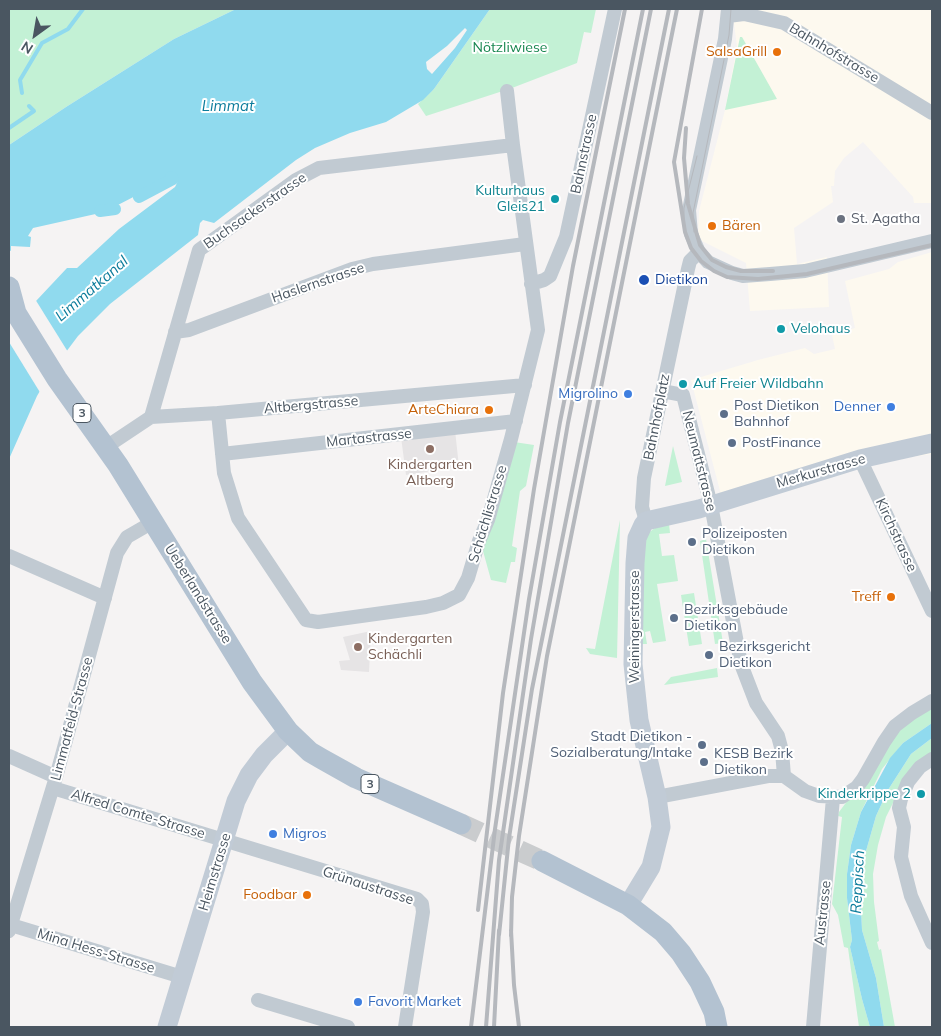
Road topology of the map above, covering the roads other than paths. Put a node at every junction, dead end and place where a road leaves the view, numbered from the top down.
1 (614, 9) edge
2 (728, 12) edge
3 (507, 91) dead end
4 (932, 113) edge
5 (513, 145) junction
6 (932, 241) edge
7 (525, 244) junction
8 (699, 252) junction
9 (531, 284) junction
10 (9, 287) edge
11 (175, 332) junction
12 (525, 385) junction
13 (662, 391) junction
14 (218, 414) junction
15 (151, 417) junction
16 (516, 421) junction
17 (932, 443) edge
18 (106, 447) junction
19 (222, 454) junction
20 (860, 459) junction
21 (710, 505) junction
22 (646, 521) junction
23 (153, 522) junction
24 (9, 556) edge
25 (105, 598) junction
26 (932, 611) edge
27 (932, 701) edge
28 (288, 731) junction
29 (9, 756) edge
30 (932, 759) edge
31 (784, 776) junction
32 (54, 782) junction
33 (657, 797) junction
34 (833, 798) junction
35 (461, 824) tunnel mouth
36 (224, 841) junction
37 (542, 861) tunnel mouth
38 (628, 905) junction
39 (10, 928) edge
40 (932, 943) edge
41 (182, 978) junction
42 (258, 1000) dead end
43 (167, 1027) edge
44 (348, 1027) edge
45 (404, 1027) edge
46 (718, 1027) edge
47 (813, 1027) edge

1 - 9 street, Bahnstrasse
2 - 4 street, Bahnhofstrasse
2 - 8 street
3 - 5 street
5 - 7 street
5 - 11 street, Buchsackerstrasse
6 - 8 street
7 - 9 street
7 - 11 street, Haslernstrasse
8 - 13 street, Bahnhofplatz
9 - 12 street
10 - 18 main road, Ueberlandstrasse / 3
11 - 15 street, Buchsackerstrasse
12 - 14 street, Altbergstrasse
12 - 16 street, Schächlistrasse
13 - 21 street, Neumattstrasse
13 - 22 street, Bahnhofplatz
14 - 15 street, Altbergstrasse
14 - 19 street
15 - 18 street
16 - 19 street, Martastrasse
16 - 19 street, Schächlistrasse
17 - 20 street, Merkurstrasse
18 - 23 main road, Ueberlandstrasse / 3
20 - 21 street, Merkurstrasse
20 - 26 street, Kirchstrasse
21 - 22 street
21 - 31 street, Neumattstrasse
22 - 33 street, Weiningerstrasse
23 - 25 street, Limmatfeld-Strasse
23 - 28 main road, Ueberlandstrasse / 3
24 - 25 street
25 - 32 street, Limmatfeld-Strasse
27 - 34 street
28 - 35 main road, Ueberlandstrasse / 3
28 - 36 street, Heimstrasse
29 - 32 street, Alfred Comte-Strasse
30 - 40 street
31 - 33 street
31 - 34 street
32 - 36 street, Alfred Comte-Strasse
32 - 39 street, Limmatfeld-Strasse
33 - 38 street, Weiningerstrasse
34 - 47 street, Austrasse
36 - 41 street, Heimstrasse
36 - 45 street, Grünaustrasse
37 - 38 main road
38 - 46 main road
39 - 41 street, Mina Hess-Strasse
41 - 43 street, Heimstrasse
42 - 44 street

